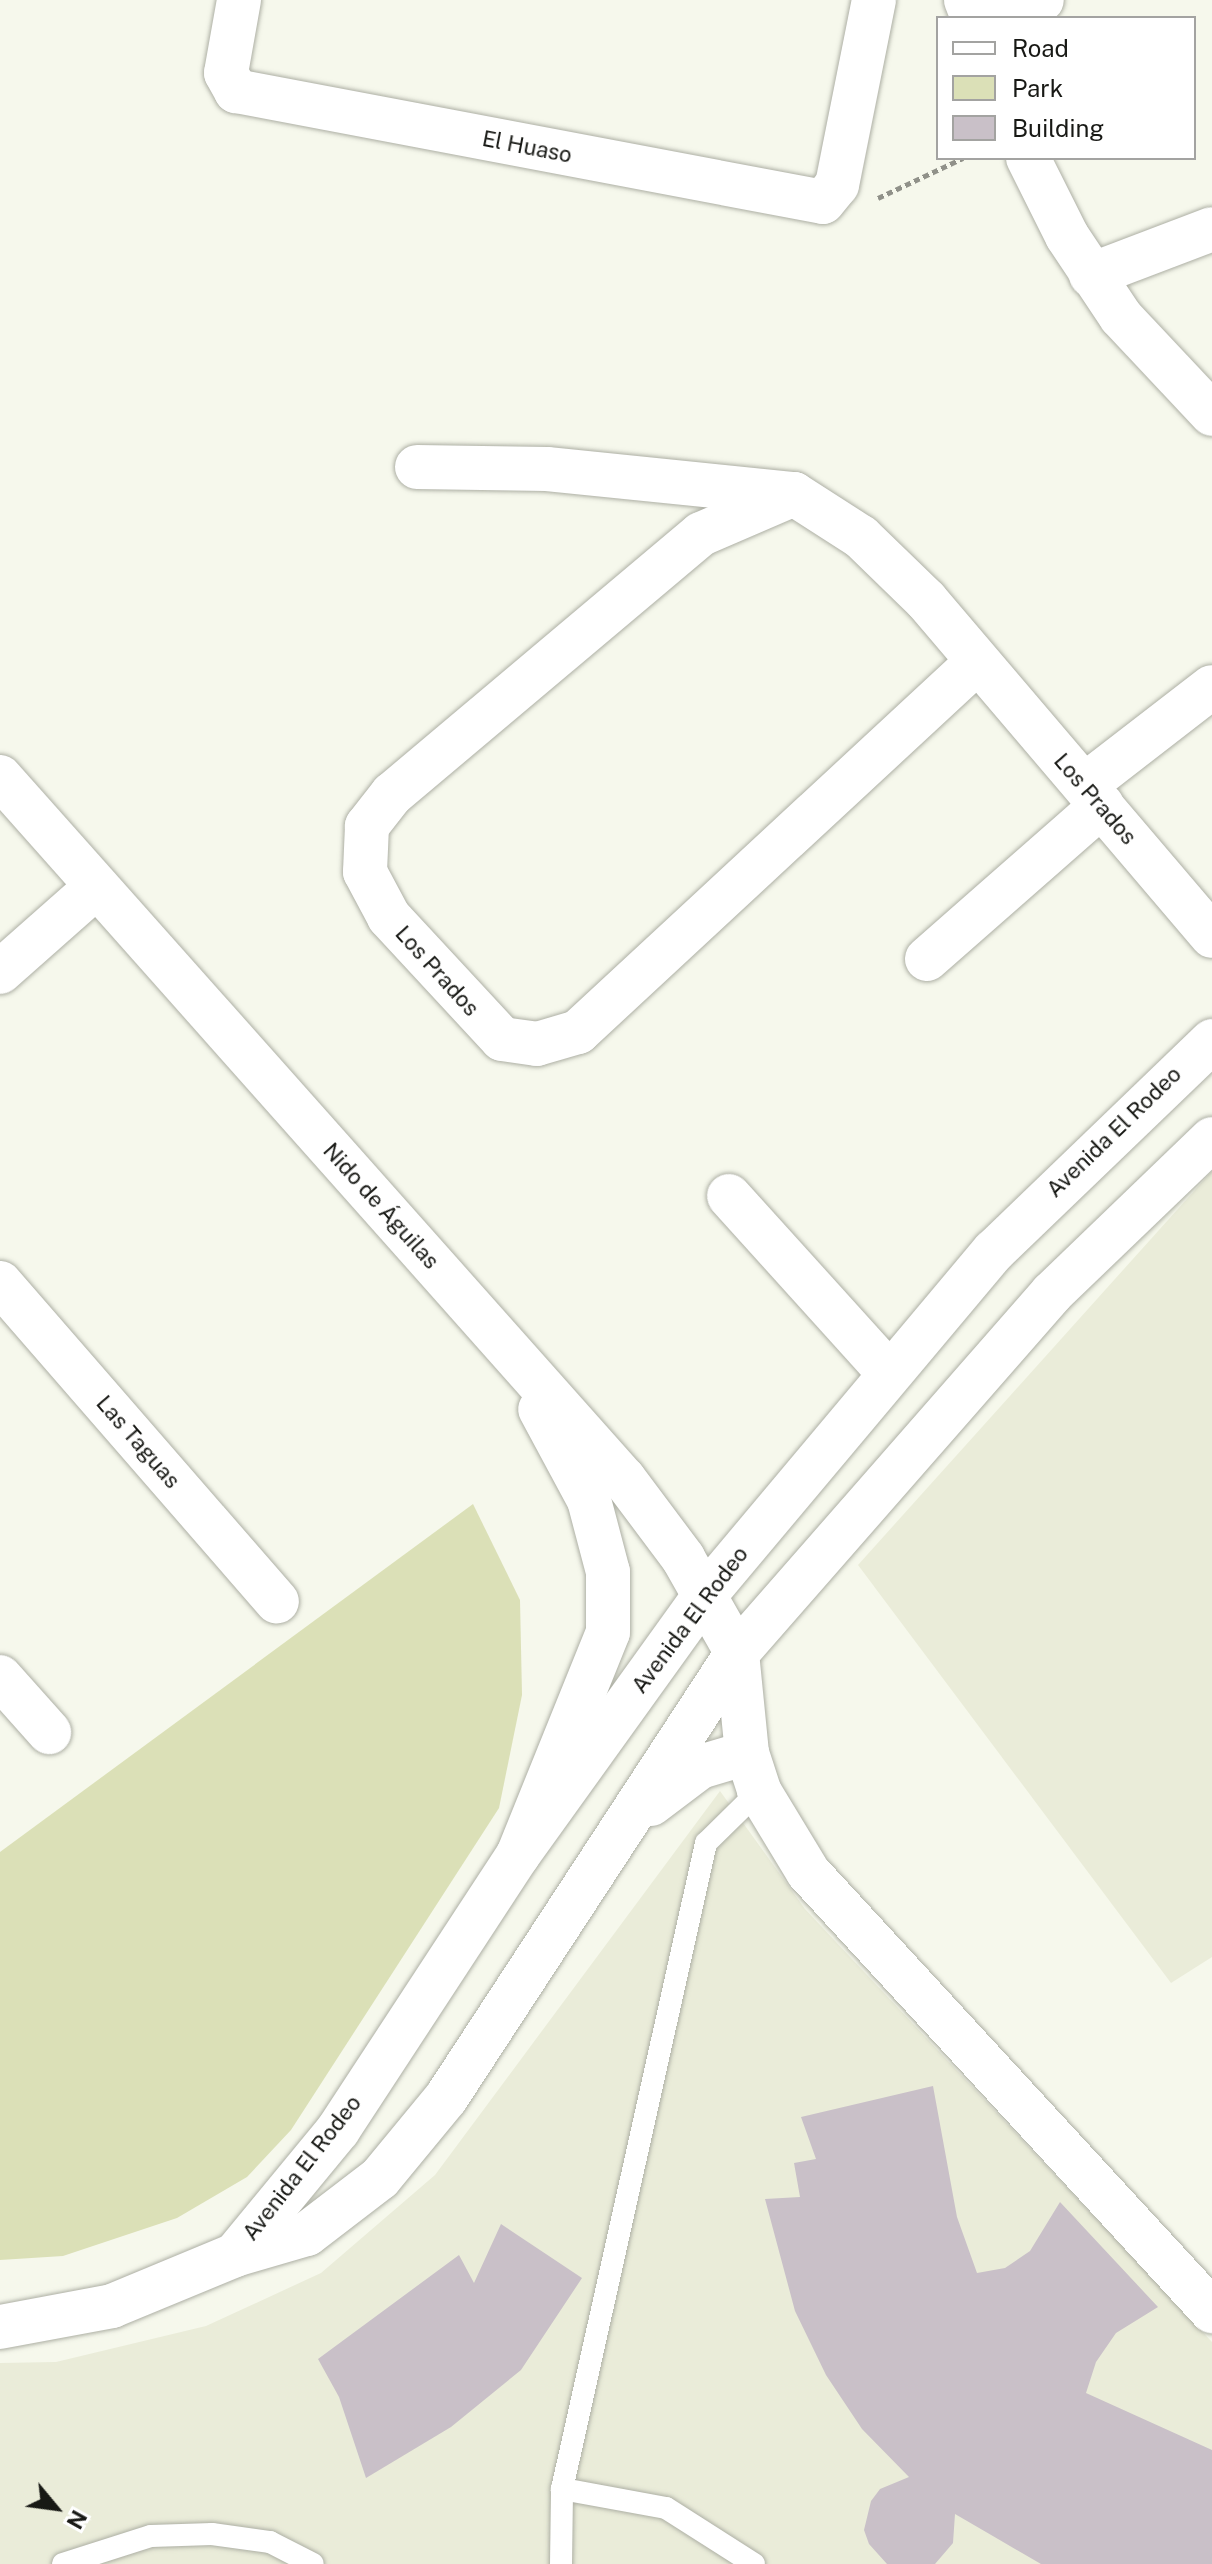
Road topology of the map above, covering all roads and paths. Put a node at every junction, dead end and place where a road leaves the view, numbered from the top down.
1 (239, 0) edge
2 (874, 0) edge
3 (1042, 0) edge
4 (999, 16) edge
5 (959, 160) edge
6 (1029, 160) edge
7 (830, 199) junction
8 (1212, 229) edge
9 (1091, 275) junction
10 (1212, 414) edge
11 (417, 467) dead end
12 (794, 494) junction
13 (976, 663) junction
14 (1212, 687) edge
15 (0, 777) edge
16 (1093, 795) junction
17 (96, 887) junction
18 (1212, 936) edge
19 (927, 959) dead end
20 (0, 972) edge
21 (1212, 1041) edge
22 (1212, 1139) edge
23 (729, 1196) dead end
24 (0, 1283) edge
25 (504, 1344) junction
26 (889, 1373) junction
27 (705, 1595) junction
28 (277, 1602) dead end
29 (737, 1653) junction
30 (0, 1677) edge
31 (49, 1732) dead end
32 (753, 1772) junction
33 (518, 1855) junction
34 (604, 1856) junction
35 (338, 2130) junction
36 (380, 2178) junction
37 (235, 2255) junction
38 (1212, 2311) edge
39 (0, 2327) edge
40 (562, 2489) junction
41 (63, 2564) edge
42 (313, 2564) edge
43 (561, 2564) edge
44 (754, 2564) edge

1 - 7 street, El Huaso
2 - 7 street
3 - 4 street
5 - 7 path
6 - 9 street
8 - 9 street
9 - 10 street
11 - 12 street, Los Prados
12 - 13 street, Los Prados
12 - 13 street, Los Prados
13 - 16 street, Los Prados
14 - 16 street
15 - 17 street, Nido de Águilas
16 - 18 street, Los Prados
16 - 19 street
17 - 20 street
17 - 25 street, Nido de Águilas
21 - 26 street, Avenida El Rodeo
22 - 29 street, Avenida El Rodeo
23 - 26 street
24 - 28 street, Las Taguas
25 - 27 street, Nido de Águilas
25 - 33 street
26 - 27 street, Avenida El Rodeo
27 - 29 street, Nido de Águilas
27 - 33 street, Avenida El Rodeo
29 - 32 street
29 - 34 street, Avenida El Rodeo
30 - 31 street
32 - 34 street
32 - 38 street
32 - 40 lane
33 - 35 street, Avenida El Rodeo
34 - 36 street, Avenida El Rodeo
35 - 36 street
35 - 37 street, Avenida El Rodeo
36 - 37 street, Avenida El Rodeo
37 - 39 street, Avenida El Rodeo
40 - 43 lane
40 - 44 lane
41 - 42 lane

